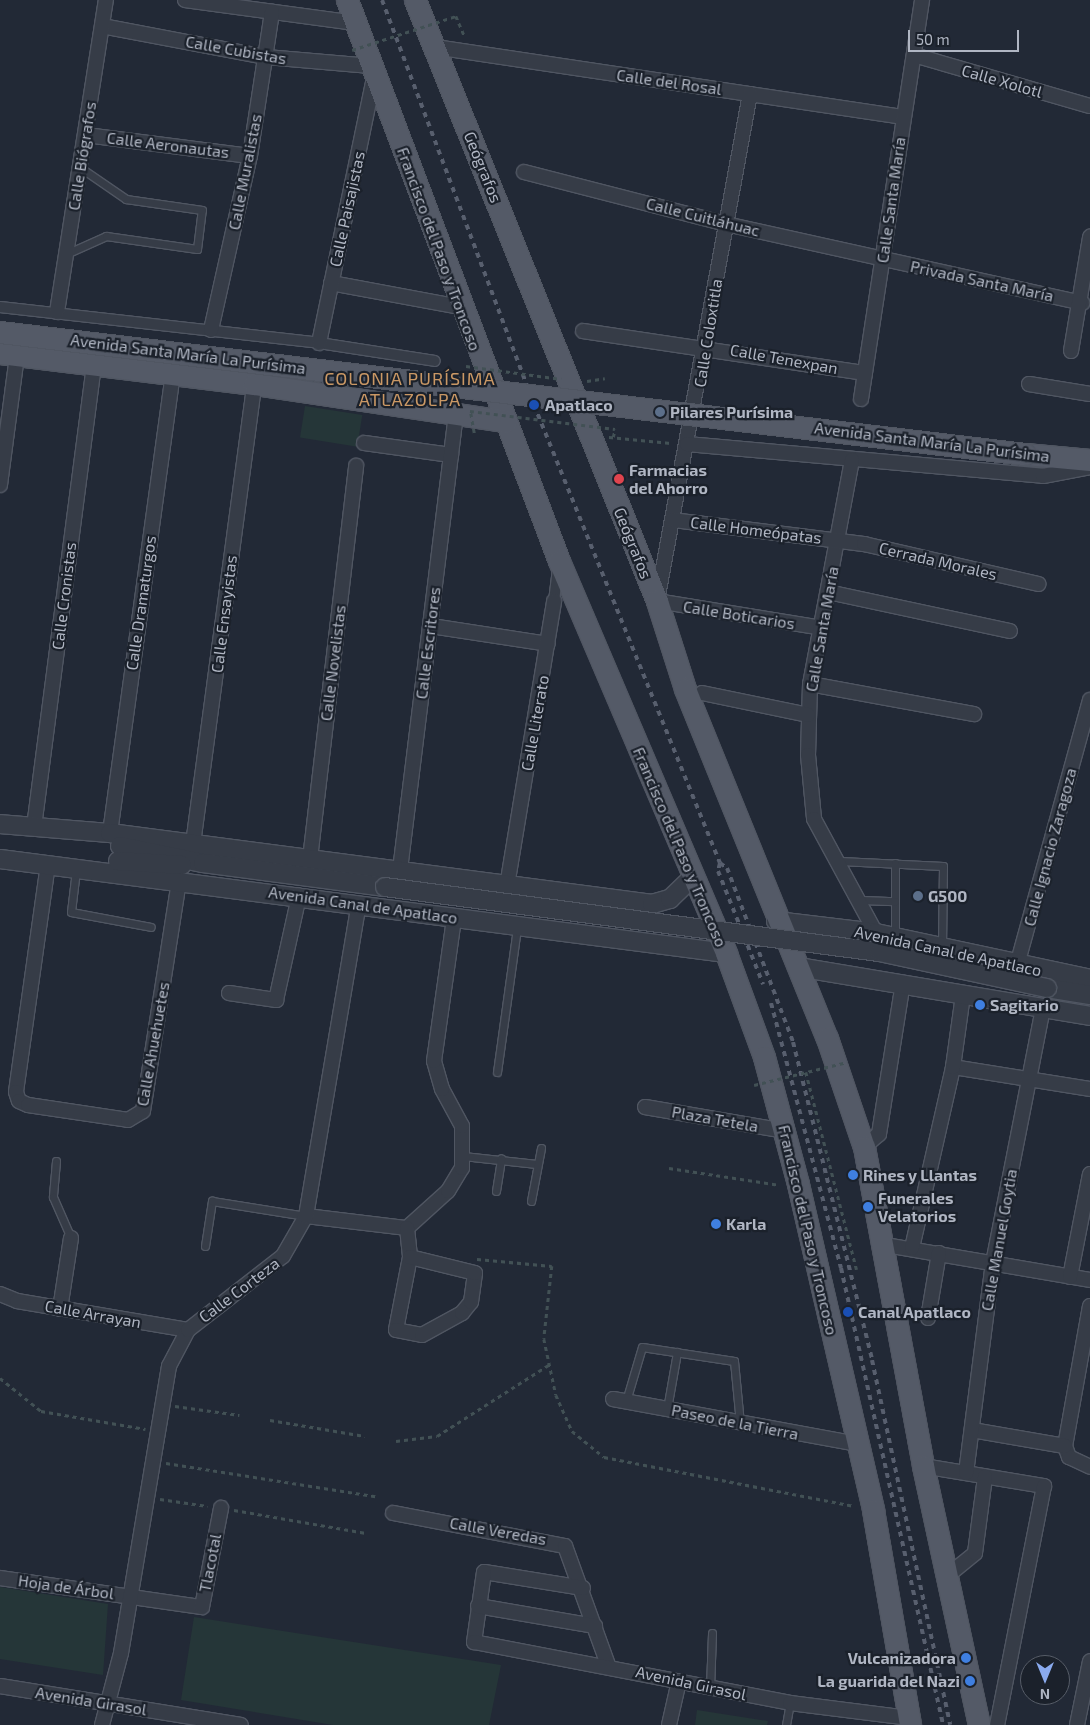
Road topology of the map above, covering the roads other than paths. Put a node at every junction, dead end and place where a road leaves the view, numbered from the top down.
1 (106, 0) edge
2 (185, 0) edge
3 (347, 0) edge
4 (415, 0) edge
5 (922, 0) edge
6 (215, 2) edge
7 (272, 12) junction
8 (355, 23) junction
9 (102, 26) junction
10 (435, 47) junction
11 (914, 55) junction
12 (266, 57) junction
13 (373, 70) junction
14 (750, 94) junction
15 (1090, 106) edge
16 (904, 117) junction
17 (86, 135) junction
18 (250, 156) junction
19 (81, 168) junction
20 (524, 172) dead end
21 (726, 224) junction
22 (1090, 238) edge
23 (66, 254) junction
24 (883, 259) junction
25 (331, 283) junction
26 (1082, 303) junction
27 (0, 307) edge
28 (461, 307) junction
29 (57, 312) junction
30 (211, 330) junction
31 (583, 330) dead end
32 (0, 332) edge
33 (319, 343) junction
34 (704, 346) junction
35 (1071, 351) dead end
36 (8, 354) edge
37 (435, 361) dead end
38 (94, 364) junction
39 (172, 373) junction
40 (865, 373) junction
41 (254, 384) junction
42 (1029, 384) dead end
43 (1090, 394) edge
44 (861, 405) dead end
45 (456, 415) junction
46 (506, 422) junction
47 (364, 443) dead end
48 (687, 444) junction
49 (451, 455) junction
50 (852, 460) junction
51 (1090, 460) edge
52 (356, 466) dead end
53 (1090, 467) edge
54 (0, 485) edge
55 (673, 520) junction
56 (838, 540) junction
57 (559, 561) junction
58 (1038, 584) dead end
59 (828, 592) junction
60 (657, 601) junction
61 (554, 602) joint
62 (431, 626) junction
63 (821, 628) junction
64 (1010, 631) dead end
65 (548, 644) junction
66 (810, 684) junction
67 (702, 693) dead end
68 (1090, 700) edge
69 (974, 714) dead end
70 (808, 715) junction
71 (0, 824) edge
72 (34, 827) junction
73 (71, 830) junction
74 (110, 833) junction
75 (193, 844) junction
76 (0, 859) edge
77 (310, 859) junction
78 (840, 861) junction
79 (203, 863) junction
80 (895, 863) junction
81 (52, 865) junction
82 (77, 868) junction
83 (400, 870) junction
84 (693, 877) junction
85 (179, 880) junction
86 (507, 886) junction
87 (299, 896) junction
88 (619, 900) junction
89 (861, 900) junction
90 (895, 901) junction
91 (359, 904) junction
92 (454, 918) junction
93 (776, 921) junction
94 (151, 927) dead end
95 (517, 927) junction
96 (869, 932) junction
97 (895, 938) junction
98 (620, 940) junction
99 (942, 948) junction
100 (726, 953) junction
101 (1017, 965) junction
102 (798, 967) junction
103 (846, 972) junction
104 (1090, 980) edge
105 (903, 983) junction
106 (229, 993) dead end
107 (963, 995) junction
108 (1090, 995) edge
109 (1044, 1009) junction
110 (1090, 1016) edge
111 (953, 1067) junction
112 (497, 1072) dead end
113 (1029, 1079) junction
114 (1090, 1089) edge
115 (645, 1107) dead end
116 (786, 1131) junction
117 (864, 1147) junction
118 (541, 1148) dead end
119 (463, 1156) junction
120 (501, 1158) junction
121 (56, 1161) dead end
122 (537, 1164) junction
123 (1090, 1174) edge
124 (496, 1191) dead end
125 (531, 1202) dead end
126 (306, 1216) junction
127 (407, 1228) junction
128 (71, 1238) joint
129 (880, 1244) junction
130 (205, 1246) dead end
131 (912, 1248) junction
132 (939, 1253) junction
133 (410, 1257) junction
134 (992, 1263) junction
135 (1070, 1277) junction
136 (1090, 1280) edge
137 (0, 1294) edge
138 (1090, 1306) edge
139 (60, 1309) junction
140 (928, 1318) dead end
141 (188, 1330) junction
142 (677, 1352) junction
143 (619, 1400) joint
144 (667, 1409) junction
145 (740, 1423) junction
146 (972, 1430) junction
147 (857, 1444) junction
148 (1064, 1446) junction
149 (923, 1466) junction
150 (1085, 1466) edge
151 (966, 1473) junction
152 (985, 1477) junction
153 (221, 1508) road end
154 (393, 1513) dead end
155 (948, 1576) junction
156 (0, 1578) edge
157 (583, 1588) junction
158 (131, 1596) junction
159 (478, 1606) junction
160 (595, 1626) junction
161 (712, 1633) dead end
162 (1090, 1661) edge
163 (608, 1665) junction
164 (679, 1681) junction
165 (0, 1686) edge
166 (710, 1688) junction
167 (106, 1703) junction
168 (790, 1703) junction
169 (909, 1721) edge
170 (214, 1723) edge
171 (102, 1725) edge
172 (241, 1725) edge
173 (669, 1725) edge
174 (786, 1725) edge
175 (979, 1725) edge
176 (997, 1725) edge
177 (1077, 1725) edge

1 - 9 street, Calle Biógrafos
2 - 6 street
3 - 8 main road, Francisco del Paso y Troncoso
4 - 10 main road, Geógrafos
5 - 11 street, Calle Santa María
6 - 7 street
7 - 8 street
7 - 12 street, Calle Muralistas
8 - 13 main road, Francisco del Paso y Troncoso
9 - 12 street, Calle Cubistas
9 - 17 street, Calle Biógrafos
10 - 14 street, Calle del Rosal
10 - 60 main road, Geógrafos
11 - 15 street, Calle Xolotl
11 - 16 street, Calle Santa María
12 - 13 street, Calle Cubistas
12 - 18 street, Calle Muralistas
13 - 25 street, Calle Paisajistas
13 - 28 main road, Francisco del Paso y Troncoso
14 - 16 street, Calle del Rosal
14 - 21 street, Calle Coloxtitla
16 - 24 street, Calle Santa María
17 - 18 street, Calle Aeronautas
17 - 19 street, Calle Biógrafos
18 - 30 street, Calle Muralistas
19 - 23 street, Calle Biógrafos
19 - 23 lane
20 - 21 street, Calle Cuitláhuac
21 - 24 street, Calle Cuitláhuac
21 - 34 street, Calle Coloxtitla
22 - 26 street
23 - 29 street, Calle Biógrafos
24 - 26 street, Privada Santa María
24 - 40 street, Calle Santa María
25 - 28 street
25 - 33 street, Calle Paisajistas
26 - 35 street
27 - 29 street
28 - 46 main road, Francisco del Paso y Troncoso
29 - 30 street
30 - 33 street
31 - 34 street, Calle Tenexpan
32 - 51 main road, Avenida Santa María La Purísima, bridge
33 - 37 street
34 - 40 street, Calle Tenexpan
34 - 48 street, Calle Coloxtitla
36 - 38 main road
36 - 54 street
38 - 39 main road
38 - 72 street, Calle Cronistas
39 - 41 main road
39 - 74 street, Calle Dramaturgos
40 - 44 street, Calle Santa María
41 - 45 main road
41 - 75 street, Calle Ensayistas
42 - 43 street
45 - 46 main road
45 - 49 street, Calle Escritores
46 - 57 main road, Francisco del Paso y Troncoso
47 - 49 street
48 - 50 street, Avenida Santa María La Purísima
48 - 55 street, Calle Coloxtitla
49 - 62 street, Calle Escritores
50 - 53 street, Avenida Santa María La Purísima
50 - 56 street, Calle Santa María
52 - 77 street, Calle Novelistas
55 - 56 street, Calle Homeópatas
55 - 60 street, Calle Coloxtitla
56 - 58 street, Cerrada Morales
56 - 59 street, Calle Santa María
57 - 61 street, Calle Literato
57 - 84 main road, Francisco del Paso y Troncoso
59 - 63 street, Calle Santa María
59 - 64 street
60 - 63 street, Calle Boticarios
60 - 93 main road, Geógrafos
61 - 65 street, Calle Literato
62 - 65 street
62 - 83 street, Calle Escritores
63 - 66 street, Calle Santa María
65 - 86 street, Calle Literato
66 - 69 street
66 - 70 street, Calle Santa María
67 - 70 street
68 - 101 street, Calle Ignacio Zaragoza
70 - 78 street, Calle Santa María
71 - 72 street
72 - 73 street
73 - 74 street
73 - 79 street
74 - 75 street
75 - 77 street
76 - 81 street, Avenida Canal de Apatlaco
77 - 83 street
78 - 80 lane
78 - 89 street, Calle Santa María
79 - 81 street
79 - 108 street, bridge
80 - 90 lane
80 - 99 lane
81 - 82 street, Avenida Canal de Apatlaco
81 - 85 street, Calle Ahuehuetes
82 - 85 street, Avenida Canal de Apatlaco
82 - 94 lane
83 - 86 street
84 - 88 street
84 - 100 main road, Francisco del Paso y Troncoso
85 - 87 street, Avenida Canal de Apatlaco
86 - 88 street
87 - 91 street, Avenida Canal de Apatlaco
87 - 106 street
88 - 98 street
89 - 90 lane
89 - 96 street, Calle Santa María
90 - 97 lane
91 - 92 street, Avenida Canal de Apatlaco
91 - 126 street, Calle Corteza
92 - 95 street, Avenida Canal de Apatlaco
92 - 119 street
93 - 96 street, Avenida Canal de Apatlaco
93 - 102 main road
95 - 98 street, Avenida Canal de Apatlaco
95 - 112 lane
96 - 97 street, Avenida Canal de Apatlaco
96 - 103 street
97 - 99 street, Avenida Canal de Apatlaco
98 - 100 street, Avenida Canal de Apatlaco
99 - 101 street, Avenida Canal de Apatlaco
100 - 116 main road, Francisco del Paso y Troncoso
101 - 104 street, Avenida Canal de Apatlaco
102 - 103 street
102 - 117 main road
103 - 105 street
105 - 107 street
105 - 117 street
107 - 109 street
107 - 111 street
109 - 110 street
109 - 113 street, Calle Manuel Goytia
111 - 113 street
111 - 131 street
113 - 114 street
113 - 134 street, Calle Manuel Goytia
115 - 116 street, Plaza Tetela
116 - 147 main road, Francisco del Paso y Troncoso
117 - 129 main road
118 - 122 lane
119 - 120 lane
119 - 127 street
120 - 122 lane
120 - 124 lane
121 - 128 lane
122 - 125 lane
123 - 135 street
126 - 127 street
126 - 130 lane
126 - 141 street, Calle Corteza
127 - 133 street
128 - 139 street
129 - 131 street
129 - 149 main road
131 - 132 street
132 - 134 street
132 - 140 street
133 - 133 street
134 - 135 street
134 - 146 street, Calle Manuel Goytia
135 - 136 street
137 - 139 street, Calle Arrayan
138 - 148 street
139 - 141 street, Calle Arrayan
141 - 158 street, Calle Corteza
142 - 143 lane
142 - 144 lane
142 - 145 lane
143 - 144 street, Paseo de la Tierra
144 - 145 street, Paseo de la Tierra
145 - 147 street, Paseo de la Tierra
146 - 148 street
146 - 151 street, Calle Manuel Goytia
147 - 169 main road, Francisco del Paso y Troncoso
148 - 150 street
149 - 151 street
149 - 155 main road
151 - 152 street
152 - 155 street
152 - 176 street
153 - 158 street, Tlacotal
154 - 157 street, Calle Veredas
155 - 175 main road
156 - 158 street, Hoja de Árbol
157 - 159 street
157 - 160 street, Calle Veredas
158 - 167 street, Calle Corteza
159 - 160 street
159 - 163 street, Avenida Girasol
160 - 163 street, Calle Veredas
161 - 166 lane
162 - 177 street
163 - 164 street, Avenida Girasol
164 - 166 street, Avenida Girasol
164 - 173 street
165 - 167 street, Avenida Girasol
166 - 168 street, Avenida Girasol
167 - 170 street, Avenida Girasol
167 - 171 street, Calle Corteza
168 - 169 street, Avenida Girasol
168 - 174 lane
170 - 172 street, Avenida Girasol

